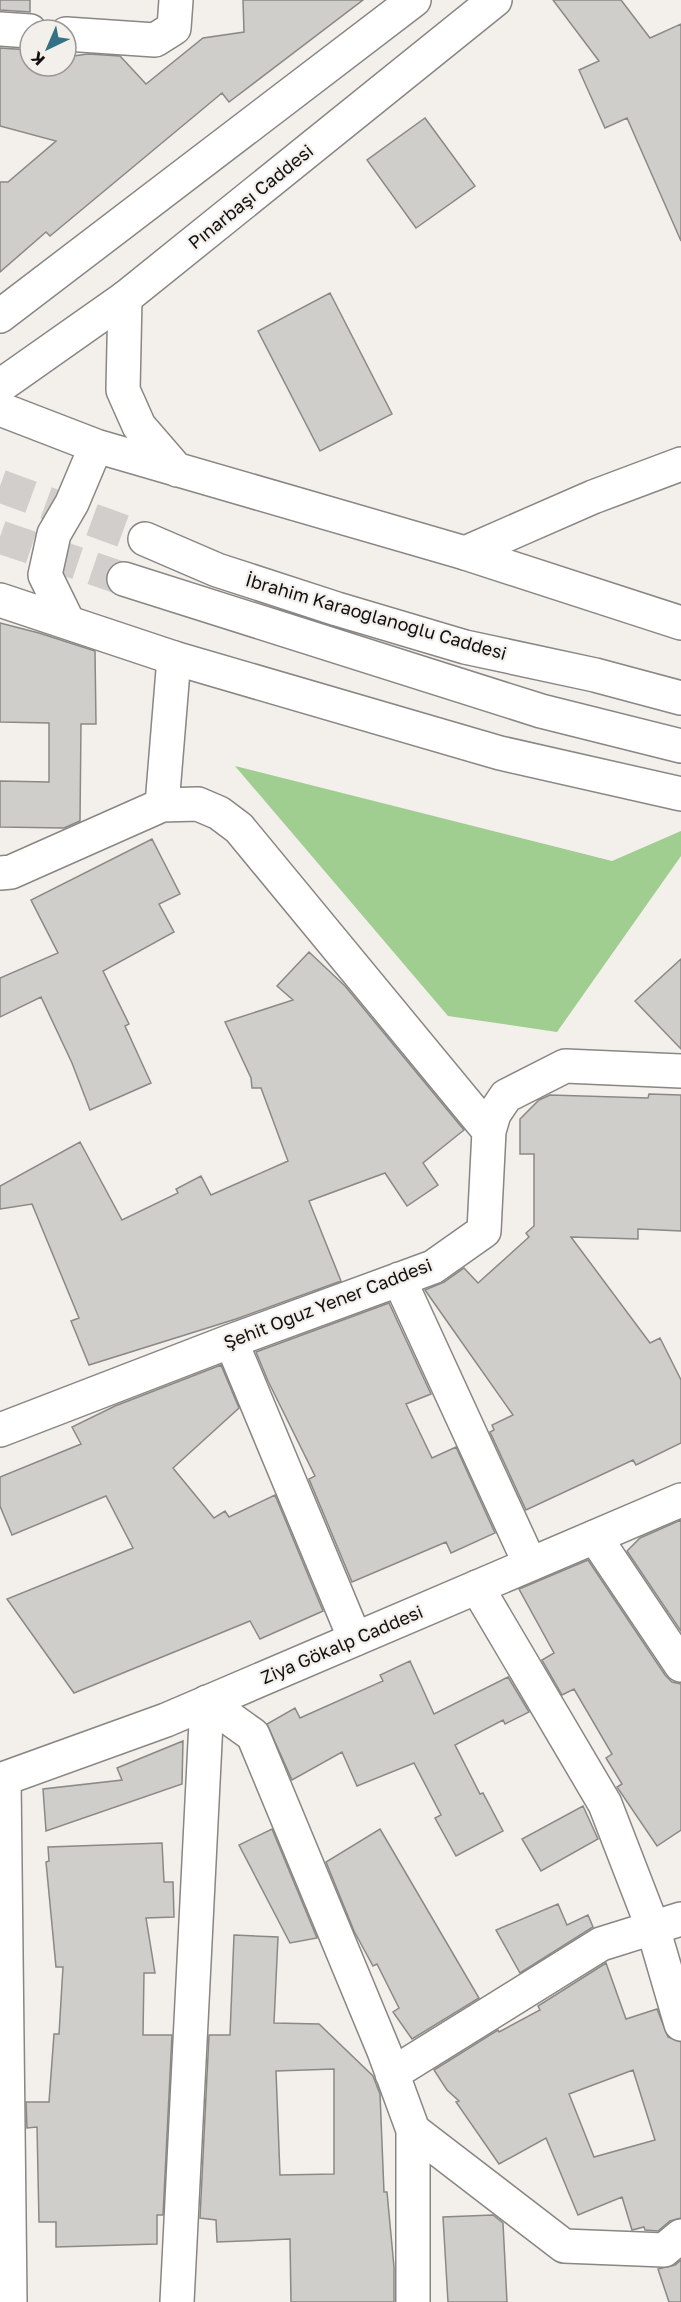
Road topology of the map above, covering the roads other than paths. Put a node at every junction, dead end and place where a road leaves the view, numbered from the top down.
1 (414, 0) edge
2 (495, 0) edge
3 (175, 14) edge
4 (0, 28) edge
5 (18, 30) edge
6 (78, 35) edge
7 (125, 298) junction
8 (0, 316) edge
9 (0, 386) edge
10 (0, 409) edge
11 (96, 446) junction
12 (681, 464) edge
13 (177, 470) junction
14 (145, 540) tunnel mouth
15 (465, 554) junction
16 (124, 579) tunnel mouth
17 (0, 600) edge
18 (68, 622) junction
19 (681, 623) edge
20 (174, 658) junction
21 (681, 698) edge
22 (681, 746) edge
23 (681, 794) edge
24 (162, 805) junction
25 (0, 873) edge
26 (681, 1071) edge
27 (489, 1131) junction
28 (399, 1279) junction
29 (231, 1341) junction
30 (0, 1430) edge
31 (681, 1500) edge
32 (595, 1537) junction
33 (530, 1564) junction
34 (477, 1587) junction
35 (355, 1639) junction
36 (681, 1665) edge
37 (207, 1702) junction
38 (2, 1780) edge
39 (667, 1924) edge
40 (681, 2024) edge
41 (392, 2074) junction
42 (413, 2130) junction
43 (681, 2236) edge
44 (10, 2302) edge
45 (177, 2302) edge
46 (412, 2302) edge

1 - 8 main road
2 - 7 main road, Pınarbaşı Caddesi
3 - 6 main road
4 - 5 main road
7 - 9 main road, Pınarbaşı Caddesi
7 - 13 main road
10 - 11 main road
11 - 13 main road
11 - 18 main road
12 - 15 main road
13 - 15 main road
14 - 21 main road, İbrahim Karaoğlanoğlu Caddesi
15 - 19 main road
16 - 22 main road
17 - 18 main road
18 - 20 main road
20 - 23 main road
20 - 24 main road
24 - 25 main road
24 - 27 main road
26 - 27 main road, Şehit Oğuz Yener Caddesi
27 - 28 main road, Şehit Oğuz Yener Caddesi
28 - 29 main road, Şehit Oğuz Yener Caddesi
28 - 33 main road
29 - 30 main road, Şehit Oğuz Yener Caddesi
29 - 35 main road
31 - 32 main road, Ziya Gökalp Caddesi
32 - 33 main road, Ziya Gökalp Caddesi
32 - 36 main road
33 - 34 main road, Ziya Gökalp Caddesi
34 - 35 main road, Ziya Gökalp Caddesi
34 - 39 main road
35 - 37 main road, Ziya Gökalp Caddesi
37 - 38 main road, Ziya Gökalp Caddesi
37 - 41 main road
37 - 45 main road
38 - 44 main road
39 - 40 main road
39 - 41 main road
41 - 42 main road
42 - 43 main road
42 - 46 main road

